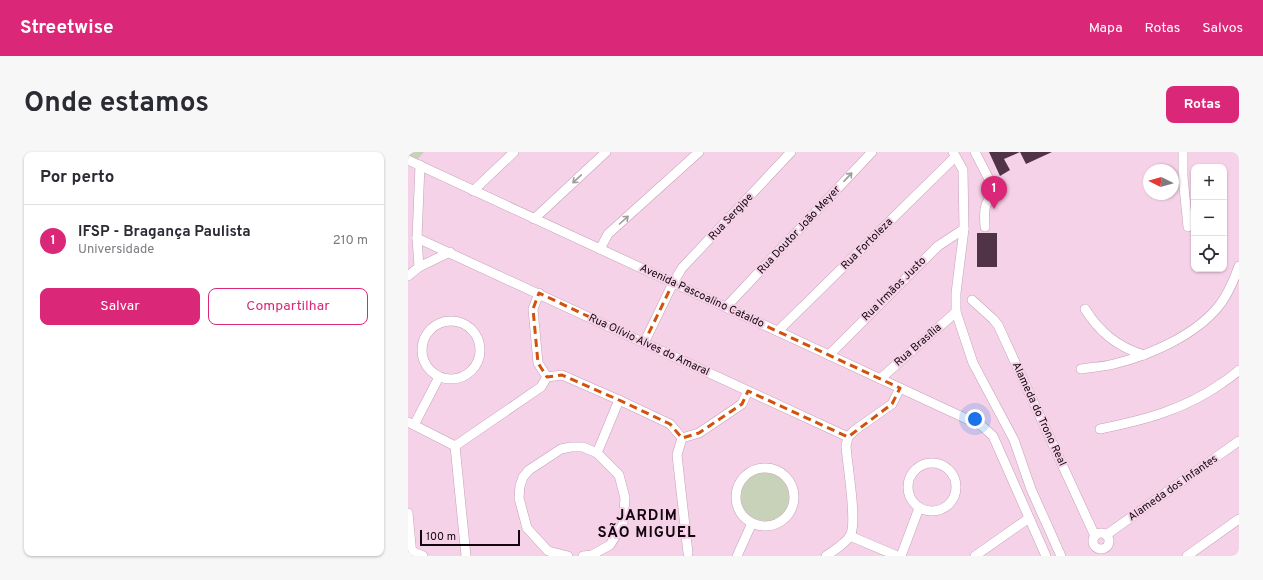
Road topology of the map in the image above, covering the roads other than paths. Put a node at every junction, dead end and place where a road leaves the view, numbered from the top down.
1 (514, 152) edge
2 (606, 152) edge
3 (699, 152) edge
4 (791, 152) edge
5 (872, 152) edge
6 (975, 152) edge
7 (1183, 152) edge
8 (954, 155) edge
9 (408, 160) edge
10 (420, 165) junction
11 (473, 191) junction
12 (534, 219) junction
13 (1188, 227) dead end
14 (985, 228) dead end
15 (964, 229) junction
16 (417, 238) junction
17 (600, 249) junction
18 (450, 252) junction
19 (1239, 266) edge
20 (419, 267) junction
21 (408, 276) edge
22 (673, 283) junction
23 (539, 293) junction
24 (972, 300) dead end
25 (726, 307) junction
26 (1085, 309) dead end
27 (956, 312) junction
28 (778, 332) junction
29 (644, 343) junction
30 (829, 355) junction
31 (1145, 355) junction
32 (1081, 369) dead end
33 (1239, 370) edge
34 (439, 377) junction
35 (547, 377) junction
36 (880, 378) junction
37 (900, 388) junction
38 (748, 391) junction
39 (619, 400) junction
40 (411, 424) edge
41 (1100, 429) dead end
42 (848, 437) junction
43 (682, 438) junction
44 (1239, 441) edge
45 (455, 446) junction
46 (597, 453) junction
47 (919, 508) junction
48 (408, 513) edge
49 (1029, 518) junction
50 (1239, 519) edge
51 (752, 523) junction
52 (1106, 535) junction
53 (850, 536) junction
54 (1095, 536) junction
55 (411, 553) edge
56 (547, 554) edge
57 (689, 555) edge
58 (423, 556) edge
59 (466, 556) edge
60 (568, 556) edge
61 (584, 556) edge
62 (737, 556) edge
63 (826, 556) edge
64 (897, 556) edge
65 (901, 556) edge
66 (975, 556) edge
67 (1046, 556) edge
68 (1061, 556) edge
69 (1187, 556) edge

1 - 11 street
2 -> 12 street
17 -> 3 street
4 - 22 street, Rua Sergipe
25 -> 5 street, Rua Doutor João Meyer
6 - 14 street
7 - 13 street
8 - 15 street
8 - 28 street, Rua Fortoleza
9 - 10 street, Avenida Pascoalino Cataldo
10 - 11 street, Avenida Pascoalino Cataldo
10 - 16 street
11 - 12 street, Avenida Pascoalino Cataldo
12 - 17 street, Avenida Pascoalino Cataldo
15 - 27 street
15 - 30 street, Rua Irmãos Justo
16 - 18 street, Rua Olívio Alves do Amaral
16 - 20 street
17 - 22 street, Avenida Pascoalino Cataldo
18 - 20 street
18 - 23 street, Rua Olívio Alves do Amaral
19 - 31 street
20 - 21 street
22 - 25 street, Avenida Pascoalino Cataldo
22 - 29 street, Rua Sergipe
23 - 29 street, Rua Olívio Alves do Amaral
23 - 35 street
24 - 54 street, Alameda do Trono Real
25 - 28 street, Avenida Pascoalino Cataldo
26 - 31 street
27 - 36 street, Rua Brasília
27 - 68 street
28 - 30 street, Avenida Pascoalino Cataldo
29 - 38 street, Rua Olívio Alves do Amaral
30 - 36 street, Avenida Pascoalino Cataldo
31 - 32 street
33 - 41 street
34 - 34 street
34 - 40 street
35 - 39 street
35 - 45 street
36 - 37 street, Avenida Pascoalino Cataldo
37 - 42 street
37 - 49 street, Avenida Pascoalino Cataldo
38 - 42 street, Rua Olívio Alves do Amaral
38 - 43 street
39 - 43 street
39 - 46 street
40 - 45 street
42 - 53 street
43 - 57 street
44 - 52 street, Alameda dos Infantes
45 - 59 street
46 - 56 street
46 - 61 street
47 - 47 street
47 - 65 street
48 - 55 street
49 - 66 street
49 - 67 street
50 - 69 street
51 - 51 street
51 - 62 street
52 - 54 street
52 - 54 street
53 - 63 street
53 - 64 street
55 - 58 street
56 - 60 street

